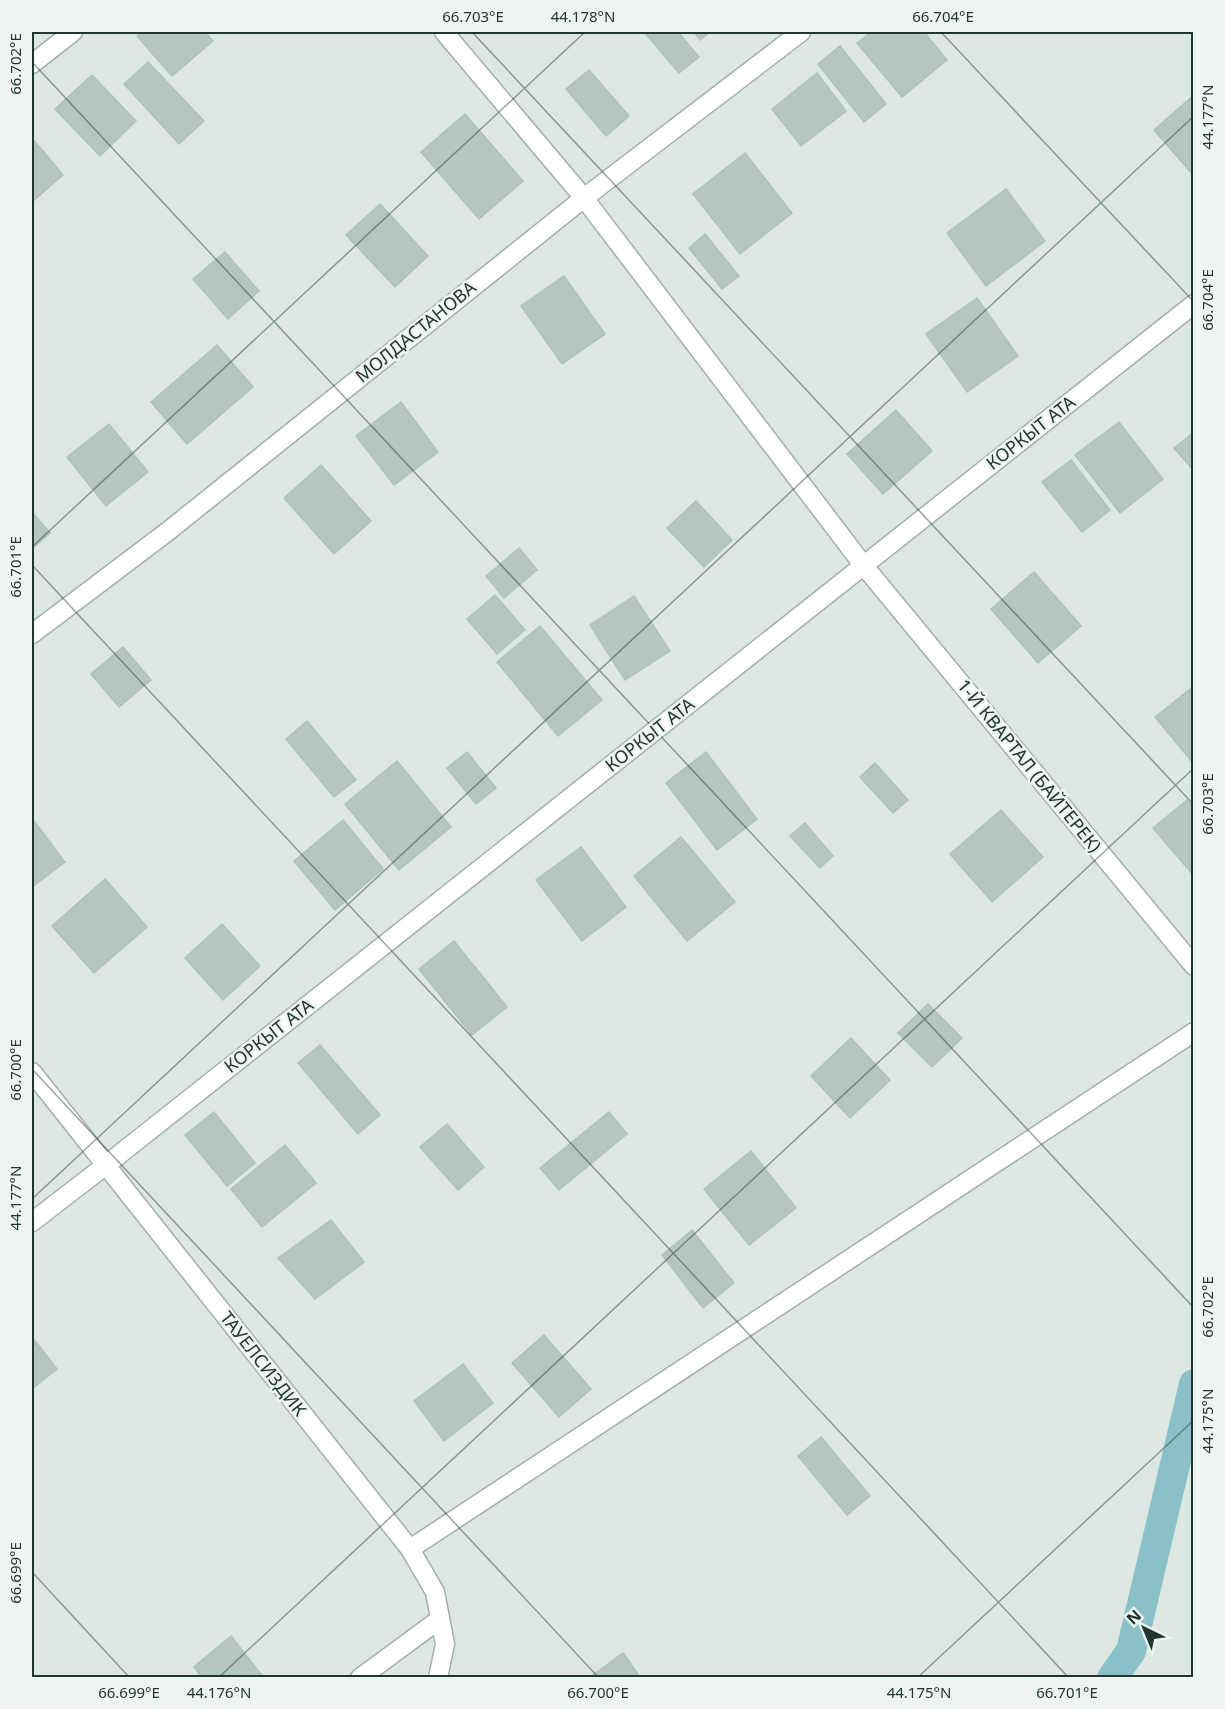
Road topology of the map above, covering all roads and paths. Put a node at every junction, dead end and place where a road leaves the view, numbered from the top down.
1 (73, 32) edge
2 (444, 32) edge
3 (801, 32) edge
4 (32, 64) edge
5 (584, 198) junction
6 (1194, 304) edge
7 (864, 566) junction
8 (32, 634) edge
9 (1194, 966) edge
10 (1194, 1032) edge
11 (32, 1072) edge
12 (106, 1165) junction
13 (32, 1222) edge
14 (410, 1549) junction
15 (440, 1619) junction
16 (360, 1677) edge
17 (438, 1677) edge

1 - 4 street
2 - 5 street, 1-Й КВАРТАЛ (БАЙТЕРЕК)
3 - 5 street, МОЛДАСТАНОВА
5 - 7 street, 1-Й КВАРТАЛ (БАЙТЕРЕК)
5 - 8 street, МОЛДАСТАНОВА
6 - 7 street, КОРКЫТ АТА
7 - 9 street, 1-Й КВАРТАЛ (БАЙТЕРЕК)
7 - 12 street, КОРКЫТ АТА
10 - 14 street
11 - 12 street, ТАУЕЛСИЗДИК
12 - 13 street, КОРКЫТ АТА
12 - 14 street, ТАУЕЛСИЗДИК
14 - 15 street, ТАУЕЛСИЗДИК
15 - 16 street
15 - 17 street, ТАУЕЛСИЗДИК

